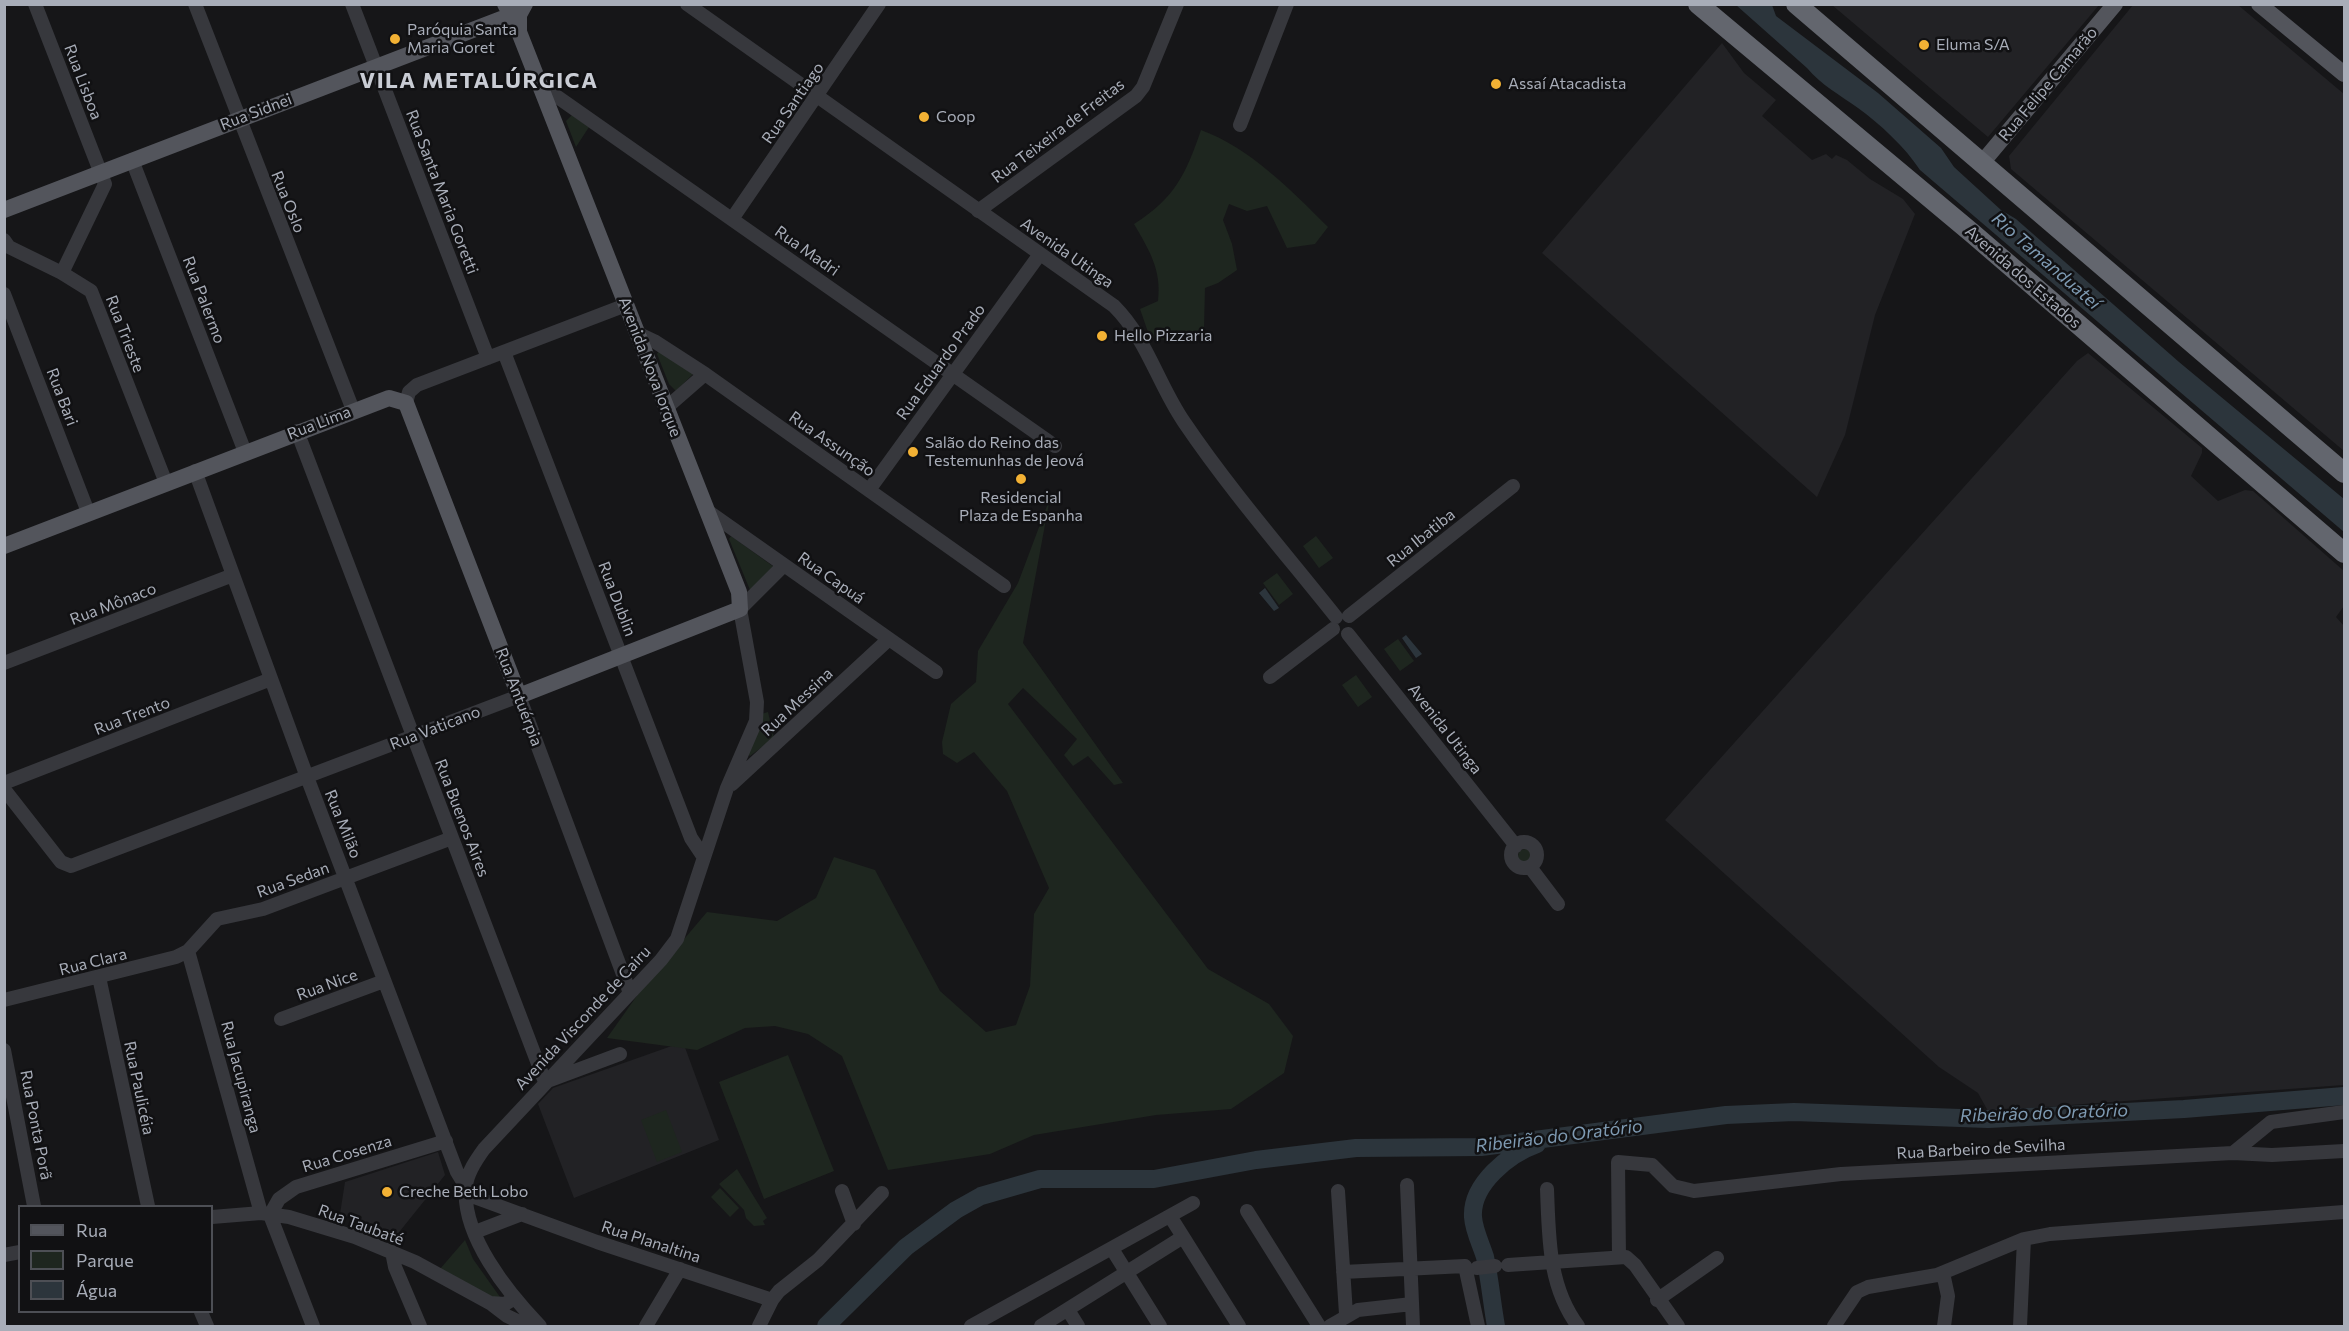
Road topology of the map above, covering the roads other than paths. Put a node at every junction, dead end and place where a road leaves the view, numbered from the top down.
1 (35, 4) edge
2 (195, 4) edge
3 (352, 4) edge
4 (525, 4) edge
5 (687, 4) edge
6 (879, 4) edge
7 (1177, 4) edge
8 (1287, 4) edge
9 (1698, 4) edge
10 (1796, 4) edge
11 (2115, 4) edge
12 (2259, 4) edge
13 (507, 10) edge
14 (519, 32) junction
15 (376, 66) junction
16 (2344, 74) edge
17 (539, 84) junction
18 (818, 96) junction
19 (238, 119) junction
20 (1240, 124) dead end
21 (132, 160) junction
22 (1982, 164) junction
23 (100, 171) junction
24 (4, 210) edge
25 (978, 211) junction
26 (732, 219) junction
27 (6, 246) edge
28 (1040, 254) junction
29 (62, 273) junction
30 (4, 294) edge
31 (626, 305) junction
32 (637, 333) junction
33 (504, 352) junction
34 (488, 358) junction
35 (705, 374) junction
36 (954, 374) junction
37 (406, 403) junction
38 (666, 408) junction
39 (353, 410) junction
40 (297, 431) junction
41 (1055, 446) dead end
42 (245, 452) junction
43 (195, 471) junction
44 (2344, 473) edge
45 (165, 483) junction
46 (1513, 486) dead end
47 (868, 490) junction
48 (706, 510) junction
49 (88, 512) junction
50 (4, 546) edge
51 (2344, 553) edge
52 (784, 565) junction
53 (233, 575) junction
54 (1004, 586) dead end
55 (740, 609) junction
56 (1339, 621) junction
57 (889, 639) junction
58 (621, 656) junction
59 (4, 663) edge
60 (936, 672) dead end
61 (1270, 677) dead end
62 (271, 679) junction
63 (519, 696) junction
64 (757, 708) joint
65 (413, 736) junction
66 (307, 777) junction
67 (4, 783) edge
68 (727, 788) junction
69 (4, 789) edge
70 (452, 838) junction
71 (703, 856) junction
72 (347, 878) junction
73 (1558, 904) dead end
74 (188, 951) junction
75 (99, 977) junction
76 (384, 981) junction
77 (630, 993) junction
78 (4, 1000) edge
79 (281, 1019) dead end
80 (4, 1050) edge
81 (620, 1054) dead end
82 (545, 1082) junction
83 (2344, 1112) edge
84 (446, 1141) junction
85 (2344, 1151) edge
86 (2233, 1153) junction
87 (1407, 1185) dead end
88 (1547, 1189) dead end
89 (466, 1191) junction
90 (842, 1191) dead end
91 (1338, 1191) dead end
92 (882, 1193) dead end
93 (1193, 1203) dead end
94 (34, 1205) edge
95 (148, 1205) edge
96 (1247, 1211) dead end
97 (2344, 1212) edge
98 (266, 1214) junction
99 (522, 1214) junction
100 (1170, 1216) junction
101 (213, 1217) edge
102 (854, 1224) junction
103 (475, 1232) junction
104 (2024, 1239) junction
105 (1185, 1241) junction
106 (1112, 1248) junction
107 (392, 1252) junction
108 (1619, 1257) junction
109 (1718, 1258) dead end
110 (1551, 1261) junction
111 (1471, 1267) junction
112 (680, 1269) junction
113 (1410, 1269) junction
114 (1343, 1272) junction
115 (1943, 1273) junction
116 (1127, 1274) junction
117 (516, 1298) junction
118 (772, 1300) junction
119 (1657, 1300) junction
120 (490, 1302) junction
121 (1412, 1304) junction
122 (1068, 1310) junction
123 (1346, 1314) junction
124 (1573, 1324) edge
125 (313, 1326) edge
126 (420, 1326) edge
127 (528, 1326) edge
128 (540, 1326) edge
129 (646, 1326) edge
130 (759, 1326) edge
131 (971, 1326) edge
132 (1041, 1326) edge
133 (1078, 1326) edge
134 (1160, 1326) edge
135 (1239, 1326) edge
136 (1319, 1326) edge
137 (1330, 1326) edge
138 (1413, 1326) edge
139 (1478, 1326) edge
140 (1678, 1326) edge
141 (1834, 1326) edge
142 (1944, 1326) edge
143 (2020, 1326) edge

1 - 23 street, Rua Lisboa
2 - 19 street, Rua Oslo
3 - 15 street, Rua Santa Maria Goretti
4 - 14 main road
5 - 18 street, Avenida Utinga
6 - 18 street, Rua Santiago
7 - 25 street, Rua Teixeira de Freitas
8 - 20 street
9 - 51 highway, Avenida dos Estados
10 - 22 highway
11 - 22 main road, Rua Felipe Camarão
12 - 16 main road
13 - 14 main road, Avenida Nova Iorque
13 - 15 main road, Rua Sidnei
14 - 17 main road, Avenida Nova Iorque
15 - 19 main road, Rua Sidnei
15 - 34 street, Rua Santa Maria Goretti
17 - 26 street, Rua Madri
17 - 31 main road, Avenida Nova Iorque
18 - 25 street, Avenida Utinga
18 - 26 street, Rua Santiago
19 - 21 main road, Rua Sidnei
19 - 39 street, Rua Oslo
21 - 23 main road, Rua Sidnei
21 - 42 street, Rua Palermo
22 - 44 highway
23 - 24 main road, Rua Sidnei
23 - 29 street
25 - 28 street, Avenida Utinga
26 - 36 street, Rua Madri
27 - 29 street, Rua Trieste
28 - 36 street, Rua Eduardo Prado
28 - 56 street, Avenida Utinga
29 - 45 street, Rua Trieste
30 - 49 street, Rua Bari
31 - 32 main road, Avenida Nova Iorque
31 - 33 street
32 - 35 street, Rua Assunção
32 - 38 main road, Avenida Nova Iorque
33 - 34 street
33 - 58 street, Rua Dublin
34 - 37 street
35 - 38 street
35 - 47 street, Rua Assunção
36 - 41 street, Rua Madri
36 - 47 street, Rua Eduardo Prado
37 - 39 main road, Rua Lima
37 - 63 main road, Rua Antuérpia
38 - 48 main road, Avenida Nova Iorque
39 - 40 main road, Rua Lima
40 - 42 main road, Rua Lima
40 - 65 street, Rua Buenos Aires
42 - 43 main road, Rua Lima
43 - 45 main road, Rua Lima
43 - 53 street, Rua Milão
45 - 49 main road, Rua Lima
46 - 56 street, Rua Ibatiba
47 - 54 street, Rua Assunção
48 - 52 street, Rua Capuá
48 - 55 main road, Avenida Nova Iorque
49 - 50 main road, Rua Lima
52 - 55 street, Rua Vaticano
52 - 57 street, Rua Capuá
53 - 59 street, Rua Mônaco
53 - 62 street, Rua Milão
55 - 58 main road, Rua Vaticano
55 - 64 street, Avenida Nova Iorque
56 - 61 street, Rua Ibatiba
56 - 73 street, Avenida Utinga
57 - 60 street, Rua Capuá
57 - 68 street, Rua Messina
58 - 63 main road, Rua Vaticano
58 - 71 street, Rua Dublin
62 - 66 street, Rua Milão
62 - 67 street, Rua Trento
63 - 65 street, Rua Vaticano
63 - 77 street, Rua Antuérpia
64 - 68 street, Avenida Visconde de Cairu
65 - 66 street, Rua Vaticano
65 - 70 street, Rua Buenos Aires
66 - 69 street, Rua Vaticano
66 - 72 street, Rua Milão
68 - 71 street, Avenida Visconde de Cairu
70 - 72 street, Rua Sedan
70 - 82 street, Rua Buenos Aires
71 - 77 street, Avenida Visconde de Cairu
72 - 74 street, Rua Sedan
72 - 76 street, Rua Milão
74 - 75 street, Rua Clara
74 - 98 street, Rua Jacupiranga
75 - 78 street, Rua Clara
75 - 95 street, Rua Paulicéia
76 - 79 street, Rua Nice
76 - 84 street, Rua Milão
77 - 82 street, Avenida Visconde de Cairu
80 - 94 street, Rua Ponta Porã
81 - 82 street
82 - 89 street, Avenida Visconde de Cairu
83 - 86 street
84 - 89 street, Rua Milão
84 - 98 street, Rua Cosenza
85 - 86 street, Rua Barbeiro de Sevilha
86 - 108 street, Rua Barbeiro de Sevilha
87 - 113 street
88 - 110 street
89 - 99 street, Rua Planaltina
89 - 103 street
90 - 102 street
91 - 114 street
92 - 102 street
93 - 100 street
96 - 136 street
97 - 104 street
98 - 101 street, Rua Taubaté
98 - 107 street, Rua Taubaté
98 - 125 street, Rua Jacupiranga
99 - 103 street
99 - 112 street, Rua Planaltina
100 - 105 street
100 - 106 street
102 - 118 street
103 - 117 street
104 - 115 street
104 - 143 street
105 - 116 street
105 - 135 street
106 - 116 street
106 - 131 street
107 - 120 street, Rua Taubaté
107 - 126 street
108 - 110 street
108 - 119 street
109 - 119 street
110 - 111 street
110 - 124 street
111 - 113 street
111 - 139 street
112 - 118 street, Rua Planaltina
112 - 129 street
113 - 114 street
113 - 121 street
114 - 123 street
115 - 141 street
115 - 142 street
116 - 122 street
116 - 134 street
117 - 120 street
117 - 128 street
118 - 130 street
119 - 140 street
120 - 127 street, Rua Taubaté
121 - 123 street
121 - 138 street
122 - 132 street
122 - 133 street
123 - 137 street

